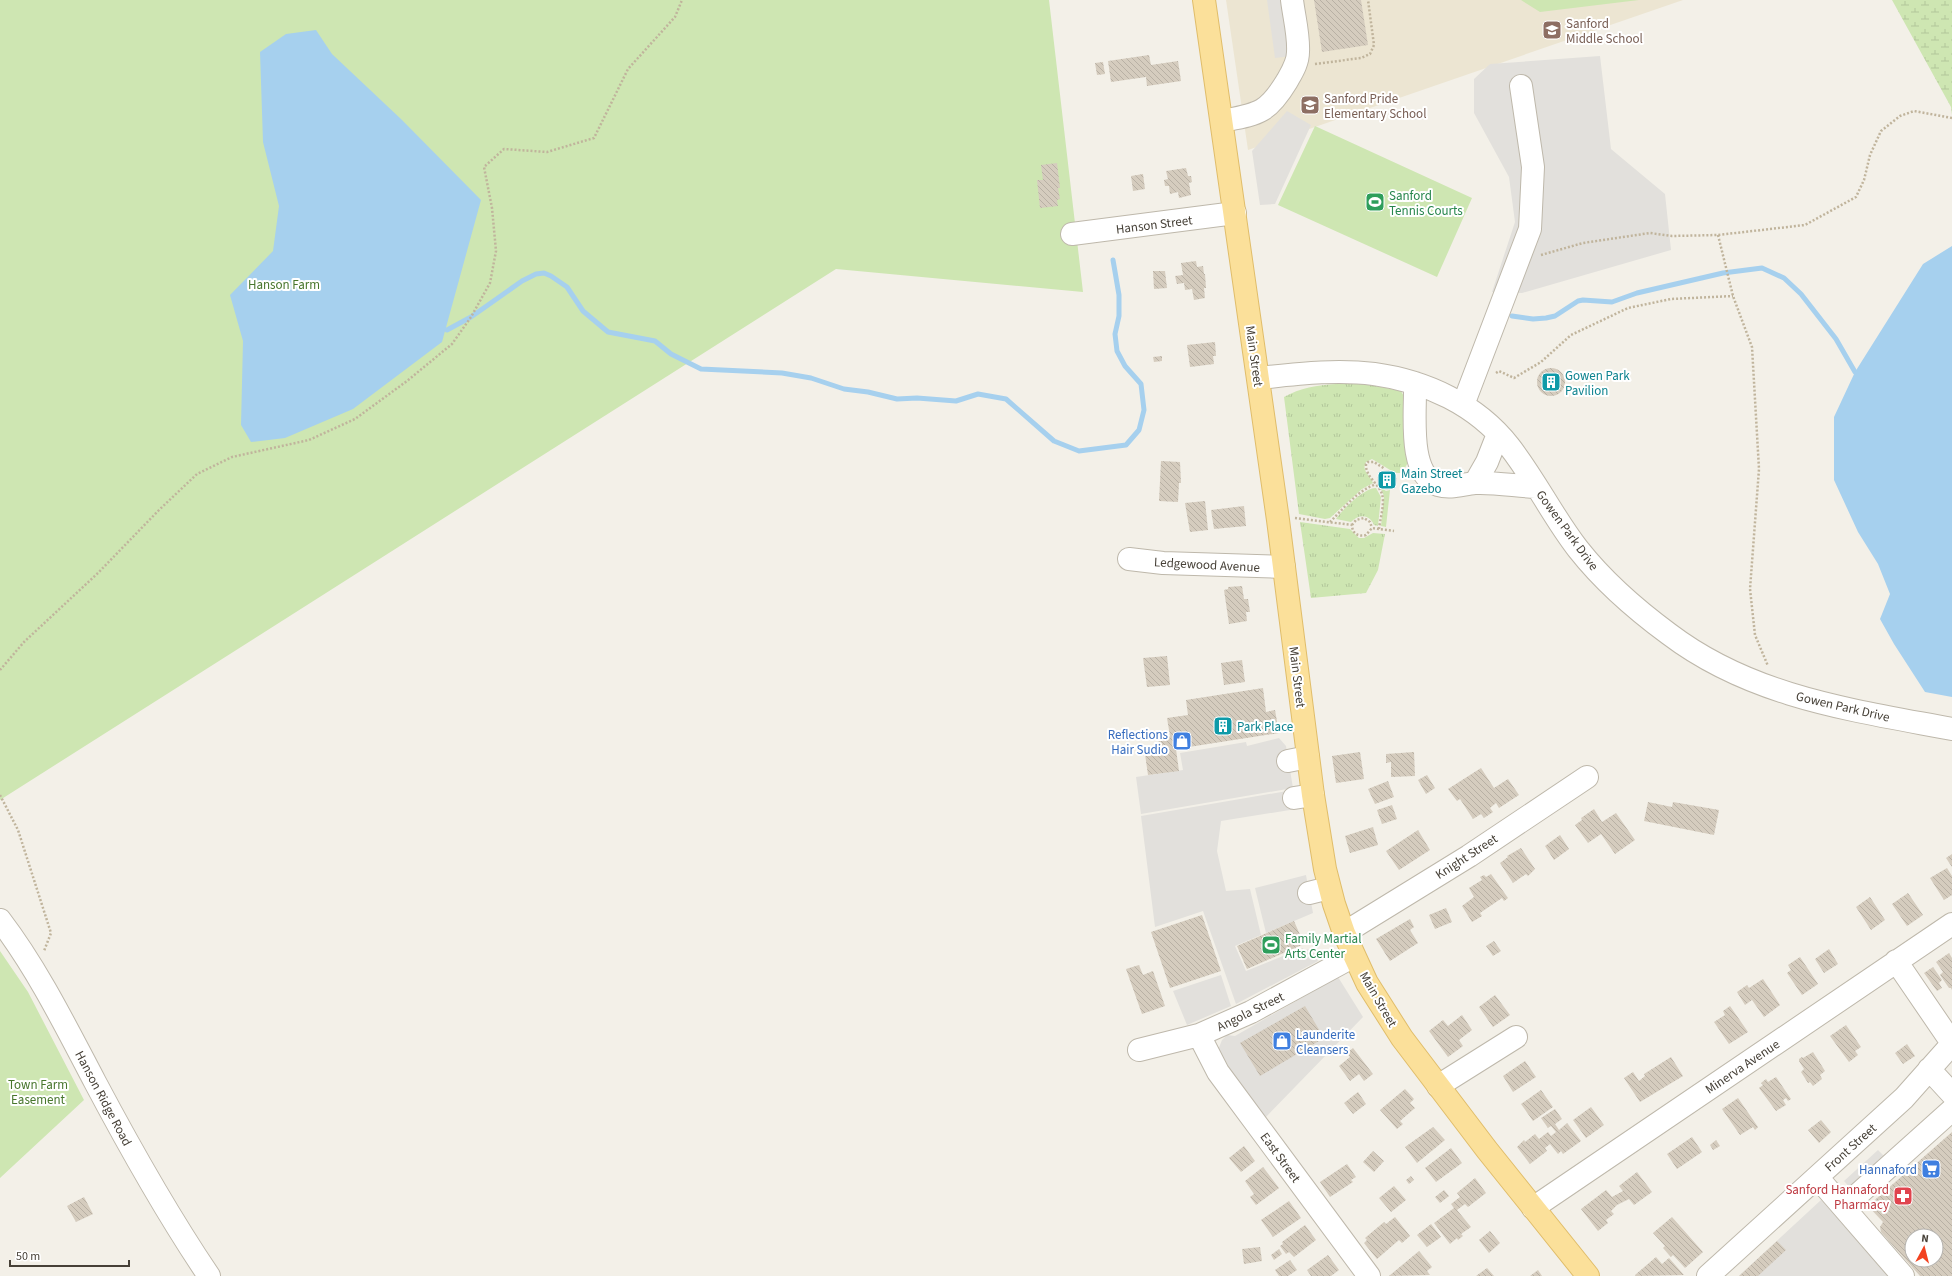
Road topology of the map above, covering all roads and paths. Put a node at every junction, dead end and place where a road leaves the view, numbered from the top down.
1 (682, 0) edge
2 (1204, 0) edge
3 (1292, 0) edge
4 (1368, 0) edge
5 (1313, 57) dead end
6 (1521, 86) dead end
7 (1952, 118) edge
8 (1222, 120) junction
9 (1235, 213) junction
10 (1072, 234) dead end
11 (1718, 235) junction
12 (1518, 260) junction
13 (1732, 296) junction
14 (1259, 378) junction
15 (1415, 383) junction
16 (1471, 384) junction
17 (1463, 405) junction
18 (1498, 434) junction
19 (1386, 469) dead end
20 (1474, 483) junction
21 (1376, 484) junction
22 (1536, 487) junction
23 (1278, 520) junction
24 (1330, 522) junction
25 (1352, 525) junction
26 (1372, 528) junction
27 (1379, 529) junction
28 (1394, 531) dead end
29 (1130, 559) dead end
30 (1284, 567) junction
31 (1769, 669) dead end
32 (0, 670) edge
33 (1952, 729) edge
34 (1587, 777) dead end
35 (0, 795) edge
36 (0, 920) edge
37 (1952, 924) edge
38 (1344, 933) junction
39 (1354, 956) junction
40 (1896, 961) junction
41 (36, 974) junction
42 (1208, 1026) junction
43 (1516, 1037) dead end
44 (1952, 1044) edge
45 (1139, 1050) dead end
46 (1929, 1069) junction
47 (1438, 1086) junction
48 (1952, 1094) edge
49 (1952, 1110) edge
50 (1817, 1177) junction
51 (1533, 1208) junction
52 (1846, 1209) junction
53 (209, 1276) edge
54 (1369, 1276) edge
55 (1588, 1276) edge
56 (1708, 1276) edge
57 (1903, 1276) edge

1 - 32 path
2 - 8 main road, Main Street
3 - 8 street
4 - 5 path
6 - 12 street
7 - 11 path
8 - 9 main road, Main Street
9 - 10 street, Hanson Street
9 - 14 main road, Main Street
11 - 12 path
11 - 13 path
12 - 16 street
13 - 16 path
13 - 31 path
14 - 15 street, Gowen Park Drive
14 - 23 main road, Main Street
15 - 17 street, Gowen Park Drive
15 - 20 street
16 - 17 street
17 - 18 street, Gowen Park Drive
18 - 20 street
18 - 22 street, Gowen Park Drive
19 - 21 path
20 - 22 street
21 - 24 path
21 - 27 path
22 - 33 street, Gowen Park Drive
23 - 24 path
23 - 30 main road, Main Street
24 - 25 path
25 - 26 path
25 - 26 path
26 - 27 path
27 - 28 path
29 - 30 street, Ledgewood Avenue
30 - 38 main road, Main Street
34 - 38 street, Knight Street
35 - 41 path
36 - 41 street, Hanson Ridge Road
37 - 40 street, Minerva Avenue
38 - 39 main road, Main Street
39 - 42 street, Angola Street
39 - 47 main road, Main Street
40 - 44 street
40 - 51 street, Minerva Avenue
41 - 53 street, Hanson Ridge Road
42 - 45 street, Angola Street
42 - 54 street, East Street
43 - 47 street
44 - 46 street, Front Street
46 - 48 street
46 - 50 street, Front Street
47 - 51 main road, Main Street
49 - 52 street
50 - 52 street
50 - 56 street, Front Street
51 - 55 main road, Main Street
52 - 57 street

